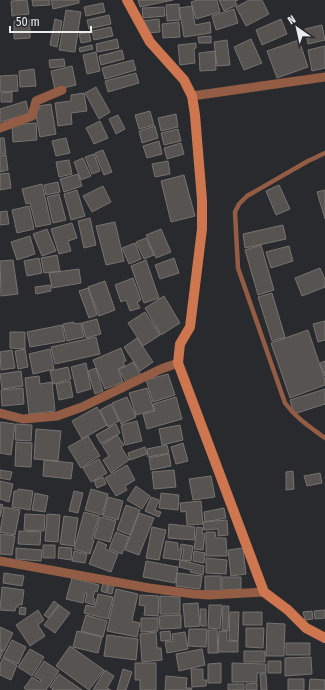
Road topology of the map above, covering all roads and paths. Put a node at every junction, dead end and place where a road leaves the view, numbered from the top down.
1 (127, 0) edge
2 (325, 77) edge
3 (62, 90) dead end
4 (192, 96) junction
5 (0, 128) edge
6 (325, 153) edge
7 (178, 363) junction
8 (0, 413) edge
9 (325, 438) edge
10 (0, 561) edge
11 (264, 592) junction
12 (325, 638) edge

1 - 4 main road
2 - 4 street
3 - 5 street
4 - 7 main road
6 - 9 lane
7 - 8 street
7 - 11 main road
10 - 11 street
11 - 12 main road

